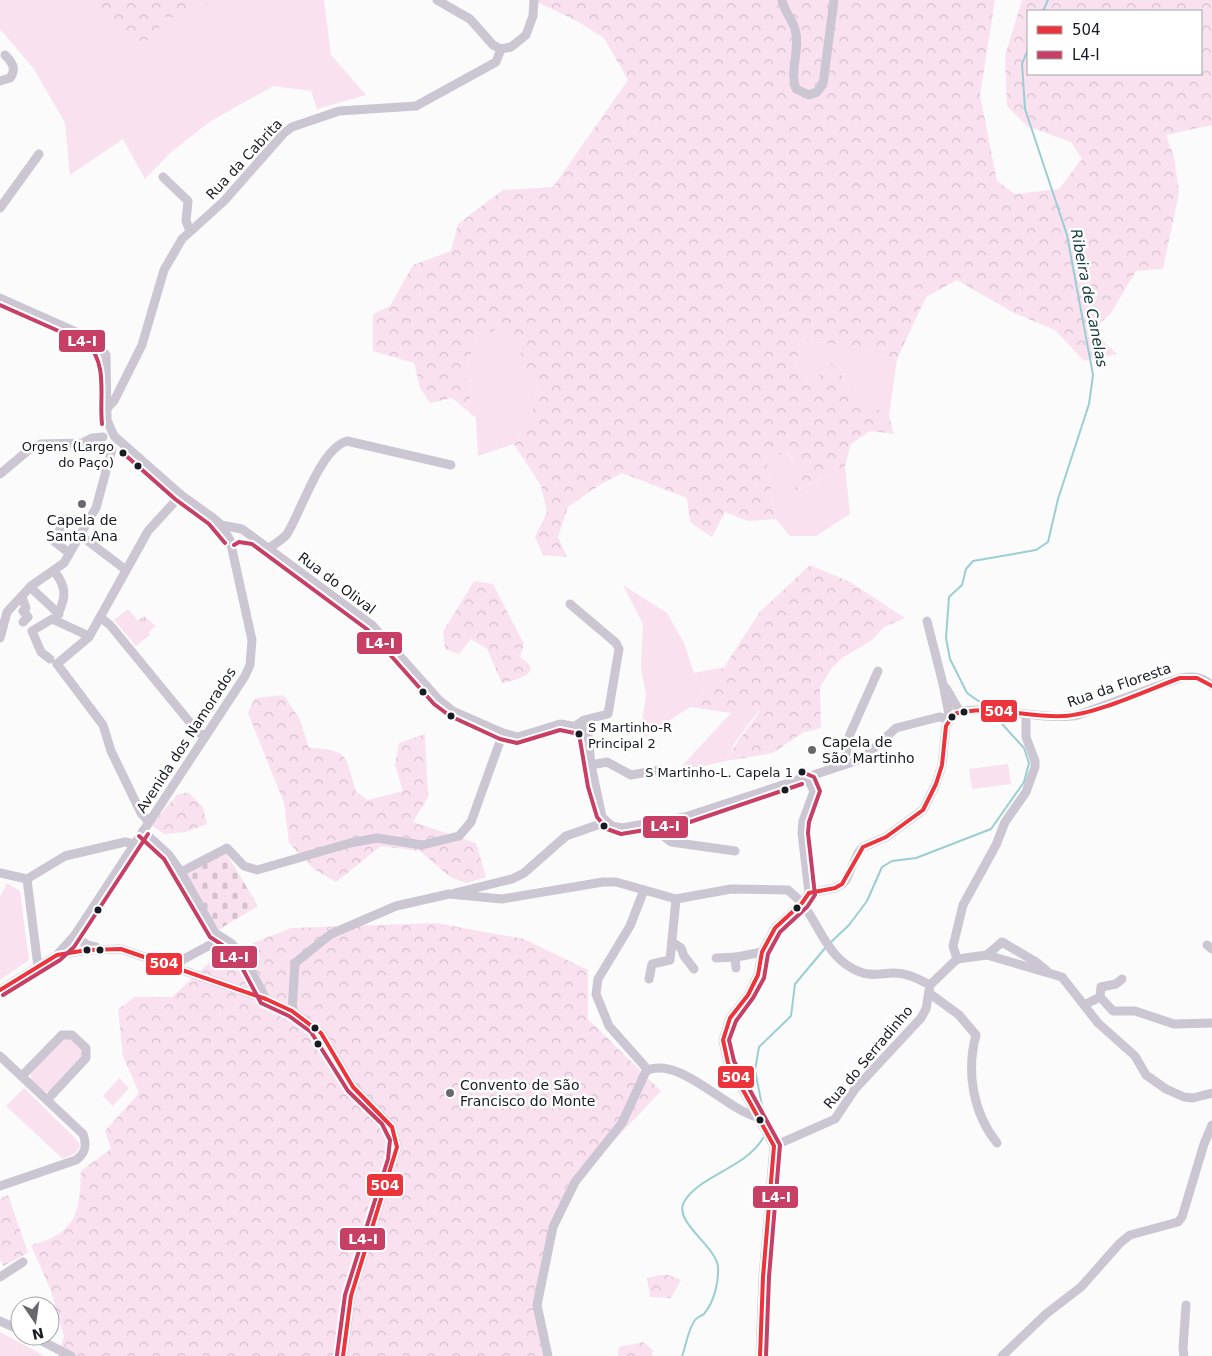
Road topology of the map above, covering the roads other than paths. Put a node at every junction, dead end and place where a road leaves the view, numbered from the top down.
1 (437, 0) edge
2 (534, 0) edge
3 (782, 0) edge
4 (834, 0) edge
5 (502, 49) junction
6 (5, 55) dead end
7 (0, 82) edge
8 (39, 154) dead end
9 (163, 177) dead end
10 (0, 208) edge
11 (190, 231) junction
12 (0, 298) edge
13 (106, 409) junction
14 (108, 423) junction
15 (103, 437) junction
16 (127, 448) junction
17 (112, 449) junction
18 (451, 464) dead end
19 (0, 474) edge
20 (181, 495) junction
21 (88, 521) junction
22 (221, 525) junction
23 (80, 535) junction
24 (255, 538) junction
25 (230, 540) junction
26 (269, 548) junction
27 (69, 553) junction
28 (126, 570) junction
29 (54, 571) junction
30 (30, 587) junction
31 (22, 597) junction
32 (570, 604) dead end
33 (3, 610) edge
34 (57, 617) junction
35 (100, 617) junction
36 (927, 621) dead end
37 (38, 627) junction
38 (89, 636) junction
39 (0, 638) edge
40 (54, 662) junction
41 (878, 671) dead end
42 (943, 684) junction
43 (1212, 686) edge
44 (960, 712) junction
45 (1026, 715) junction
46 (950, 719) junction
47 (577, 725) junction
48 (503, 733) junction
49 (205, 737) junction
50 (844, 764) junction
51 (591, 765) junction
52 (659, 770) dead end
53 (800, 778) junction
54 (149, 822) junction
55 (606, 822) junction
56 (652, 823) junction
57 (142, 831) junction
58 (135, 844) junction
59 (735, 851) dead end
60 (181, 872) junction
61 (0, 873) edge
62 (27, 880) junction
63 (644, 890) junction
64 (809, 893) junction
65 (450, 894) junction
66 (676, 899) junction
67 (802, 903) junction
68 (75, 935) junction
69 (223, 938) junction
70 (672, 942) junction
71 (68, 943) junction
72 (104, 949) junction
73 (87, 950) junction
74 (762, 952) junction
75 (57, 955) junction
76 (987, 955) junction
77 (735, 957) junction
78 (716, 958) dead end
79 (957, 959) junction
80 (38, 967) junction
81 (177, 968) junction
82 (736, 968) dead end
83 (694, 969) dead end
84 (1048, 972) junction
85 (649, 979) dead end
86 (1122, 979) dead end
87 (930, 989) junction
88 (0, 990) edge
89 (1100, 997) junction
90 (266, 999) junction
91 (1086, 1004) junction
92 (292, 1011) junction
93 (1212, 1023) edge
94 (0, 1056) edge
95 (648, 1070) junction
96 (22, 1076) junction
97 (1212, 1092) edge
98 (47, 1100) junction
99 (757, 1117) junction
100 (1212, 1125) edge
101 (997, 1143) dead end
102 (774, 1146) junction
103 (0, 1186) edge
104 (23, 1262) dead end
105 (0, 1277) edge
106 (1186, 1305) dead end
107 (52, 1346) edge
108 (71, 1356) edge
109 (343, 1356) edge
110 (548, 1356) edge
111 (760, 1356) edge
112 (1002, 1356) edge
113 (1184, 1356) edge

1 - 5 street
2 - 5 street
3 - 4 street
5 - 11 street, Rua da Cabrita
6 - 7 street
8 - 10 street
9 - 11 street
11 - 13 street, Rua da Cabrita
12 - 13 street, Avenida dos Namorados
13 - 14 street, Avenida dos Namorados
14 - 15 street
14 - 16 street, Avenida dos Namorados
15 - 17 street
15 - 19 street
16 - 17 street
16 - 20 street, Avenida dos Namorados
17 - 21 street
18 - 26 street
20 - 22 street, Avenida dos Namorados
20 - 28 street
21 - 23 street
21 - 27 street
22 - 24 street, Rua do Olival
22 - 25 street, Avenida dos Namorados
23 - 27 street
23 - 28 street
24 - 25 street
24 - 26 street, Rua do Olival
25 - 49 street, Avenida dos Namorados
26 - 48 street, Rua do Olival
27 - 29 street
28 - 35 street
29 - 30 street
29 - 34 street
30 - 31 street
30 - 34 street
31 - 33 street
31 - 37 street
32 - 47 street, Rua do Olival
33 - 39 street
34 - 37 street
34 - 38 street
35 - 38 street
35 - 49 street
36 - 42 street
37 - 40 street
38 - 40 street
40 - 54 street
41 - 50 street
42 - 44 street
42 - 46 street
43 - 45 street, Rua da Floresta
44 - 45 street, Rua da Floresta
44 - 46 street
45 - 79 street
46 - 50 street
46 - 64 street
47 - 48 street, Rua do Olival
47 - 51 street
48 - 60 street
49 - 54 street, Avenida dos Namorados
50 - 53 street
51 - 52 street
51 - 55 street
53 - 56 street
53 - 64 street
54 - 57 street, Avenida dos Namorados
55 - 56 street
55 - 65 street
56 - 59 street
57 - 58 street, Avenida dos Namorados
57 - 60 street
58 - 62 street
58 - 68 street, Avenida dos Namorados
60 - 69 street
61 - 62 street
62 - 80 street
63 - 65 street
63 - 66 street
63 - 95 street
64 - 67 street
65 - 92 street
66 - 67 street
66 - 70 street
67 - 74 street
67 - 87 street
68 - 71 street, Avenida dos Namorados
68 - 72 street
69 - 81 street
69 - 90 street
70 - 83 street
70 - 85 street
71 - 73 street
71 - 75 street, Avenida dos Namorados
72 - 73 street
72 - 81 street
73 - 75 street
74 - 77 street
74 - 99 street
75 - 80 street, Avenida dos Namorados
76 - 79 street
76 - 84 street
76 - 84 street
77 - 78 street
77 - 82 street
79 - 87 street, Rua do Serradinho
80 - 88 street, Avenida dos Namorados
81 - 90 street
84 - 91 street
86 - 89 street
87 - 101 street
87 - 102 street, Rua do Serradinho
89 - 91 street
89 - 93 street
90 - 92 street
91 - 97 street
92 - 109 street
94 - 96 street
95 - 99 street
95 - 110 street
96 - 98 street
96 - 98 street
98 - 103 street
99 - 102 street
100 - 112 street
102 - 111 street
104 - 105 street
106 - 113 street
107 - 108 street

